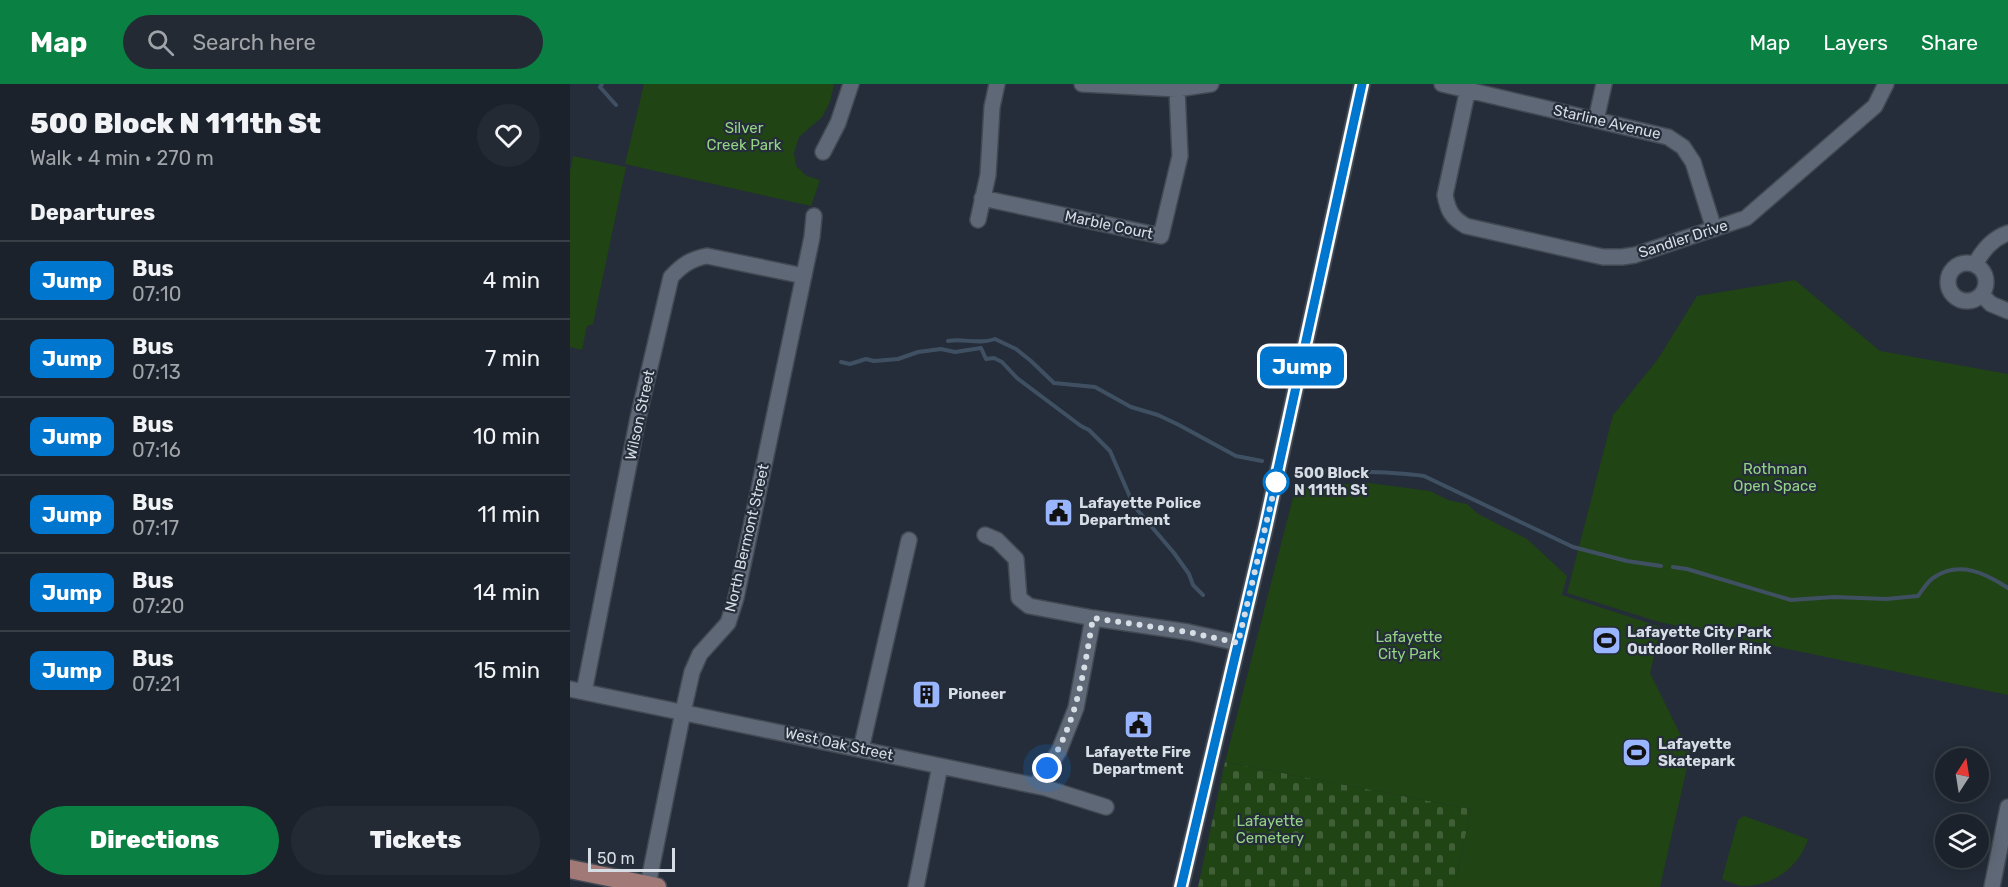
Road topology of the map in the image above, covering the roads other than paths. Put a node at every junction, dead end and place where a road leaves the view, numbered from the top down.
1 (851, 84) edge
2 (997, 84) edge
3 (1082, 84) edge
4 (1211, 84) edge
5 (1362, 84) edge
6 (1442, 84) edge
7 (1604, 84) edge
8 (1886, 84) edge
9 (1468, 87) edge
10 (1177, 89) junction
11 (1596, 120) junction
12 (823, 152) dead end
13 (982, 198) junction
14 (814, 216) dead end
15 (978, 220) dead end
16 (1714, 230) junction
17 (2008, 233) edge
18 (1975, 264) junction
19 (804, 276) junction
20 (1982, 295) junction
21 (2008, 311) edge
22 (985, 535) dead end
23 (909, 540) dead end
24 (1093, 618) junction
25 (1238, 643) junction
26 (577, 691) edge
27 (682, 712) junction
28 (861, 749) junction
29 (940, 766) junction
30 (1036, 786) junction
31 (1106, 807) dead end
32 (2008, 807) edge
33 (570, 869) edge
34 (653, 886) edge
35 (916, 887) edge
36 (1181, 887) edge
37 (1992, 887) edge

1 - 12 street
2 - 13 street
3 - 10 street
4 - 10 street
5 - 25 street
6 - 9 street, Starline Avenue
7 - 11 street
8 - 16 street, Sandler Drive
9 - 11 street, Starline Avenue
9 - 16 street, Sandler Drive
10 - 13 street, Marble Court
11 - 16 street, Starline Avenue
13 - 15 street
14 - 19 street, North Bermont Street
17 - 18 street
18 - 20 street
18 - 20 street
19 - 26 street, Wilson Street
19 - 27 street, North Bermont Street
20 - 21 street
22 - 24 street
23 - 28 street
24 - 25 street
24 - 30 street
25 - 36 street
26 - 27 street, West Oak Street
27 - 28 street, West Oak Street
27 - 34 street, North Bermont Street
28 - 29 street, West Oak Street
29 - 30 street, West Oak Street
29 - 35 street
30 - 31 street, West Oak Street
32 - 37 street
33 - 34 main road

